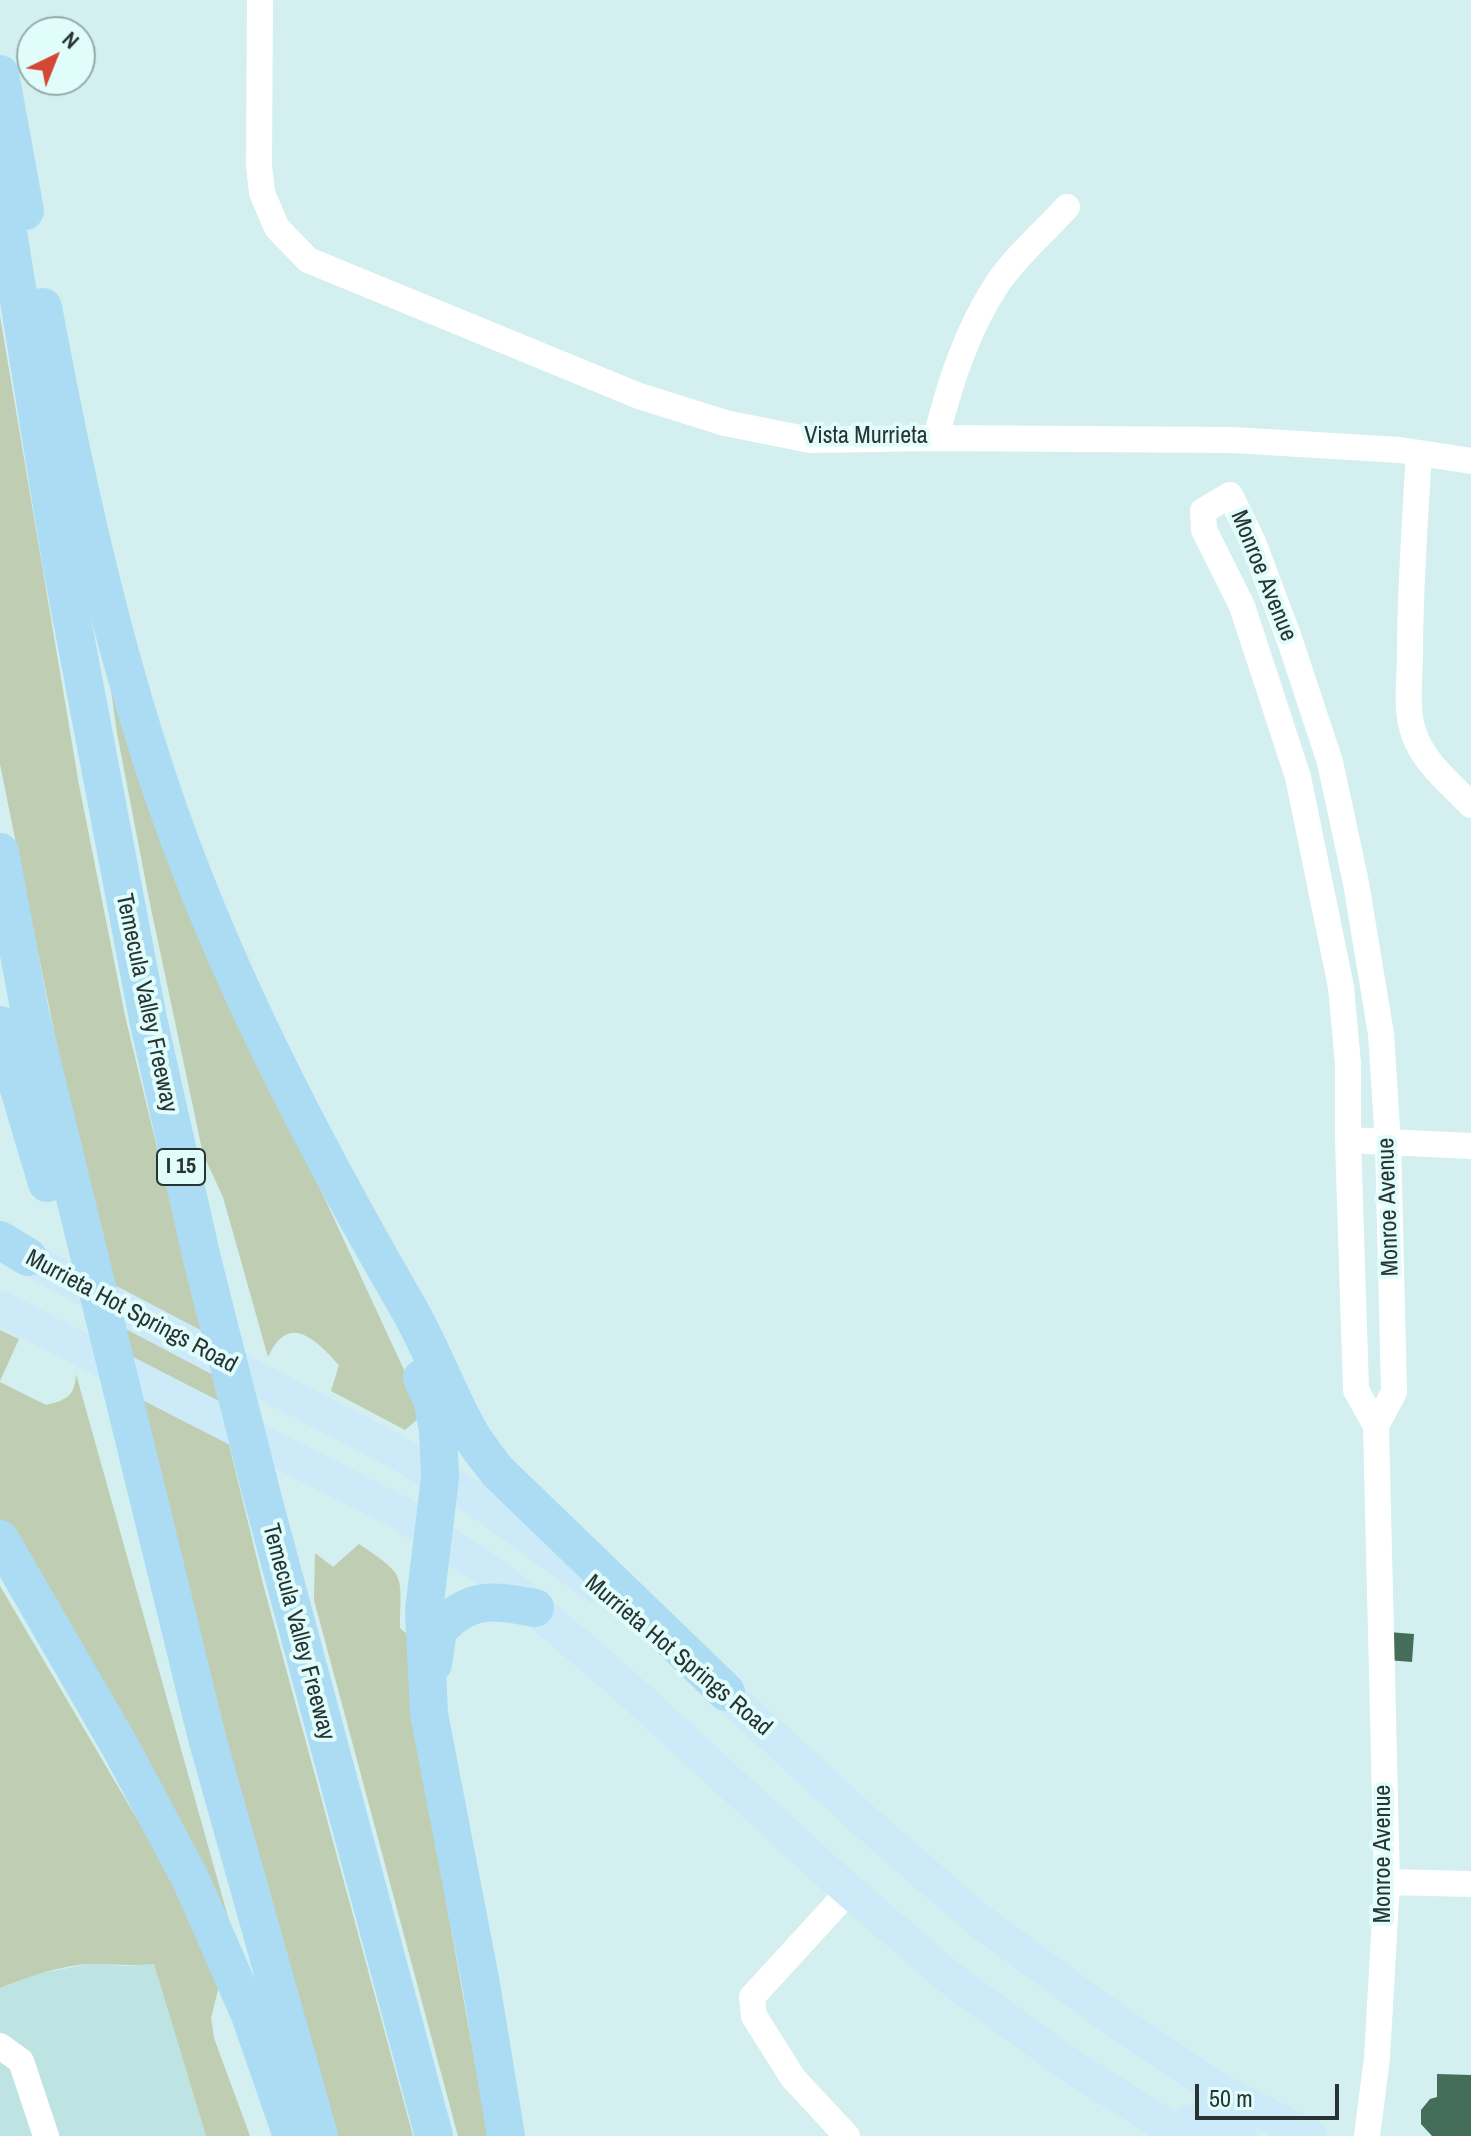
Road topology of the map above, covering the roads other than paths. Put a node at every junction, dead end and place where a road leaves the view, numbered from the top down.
1 (260, 0) edge
2 (0, 74) edge
3 (0, 182) edge
4 (1067, 207) dead end
5 (936, 438) junction
6 (1419, 453) junction
7 (1471, 461) edge
8 (1471, 805) edge
9 (0, 852) edge
10 (0, 1025) edge
11 (1348, 1140) junction
12 (1388, 1144) junction
13 (1471, 1146) edge
14 (338, 1186) junction
15 (9, 1247) edge
16 (13, 1315) edge
17 (1376, 1426) junction
18 (440, 1478) junction
19 (435, 1533) junction
20 (0, 1539) edge
21 (535, 1608) junction
22 (726, 1692) junction
23 (429, 1714) junction
24 (207, 1738) junction
25 (1387, 1882) junction
26 (1471, 1884) edge
27 (849, 1891) junction
28 (0, 2046) edge
29 (1178, 2133) edge
30 (46, 2136) edge
31 (292, 2136) edge
32 (319, 2136) edge
33 (434, 2136) edge
34 (506, 2136) edge
35 (847, 2136) edge
36 (1240, 2136) edge
37 (1309, 2136) edge
38 (1367, 2136) edge

1 - 5 street, Vista Murrieta
2 - 14 highway
3 - 33 highway, Temecula Valley Freeway / I 15
4 - 5 street
5 - 6 street, Vista Murrieta
6 - 7 street, Vista Murrieta
6 - 8 street
9 - 24 highway
10 - 24 highway
11 - 12 street
11 - 12 street, Monroe Avenue
11 - 17 street, Monroe Avenue
12 - 13 street
12 - 17 street, Monroe Avenue
14 - 18 highway
14 - 22 highway
15 - 18 main road, Murrieta Hot Springs Road
16 - 19 main road
17 - 25 street, Monroe Avenue
18 - 19 highway
18 - 22 main road, Murrieta Hot Springs Road
19 - 21 main road
19 - 23 highway
20 - 31 highway
21 - 23 highway
21 - 27 main road
22 - 37 main road, Murrieta Hot Springs Road
23 - 34 highway
24 - 32 highway
25 - 26 street
25 - 38 street, Monroe Avenue
27 - 29 main road
27 - 35 street
28 - 30 street
29 - 36 main road

